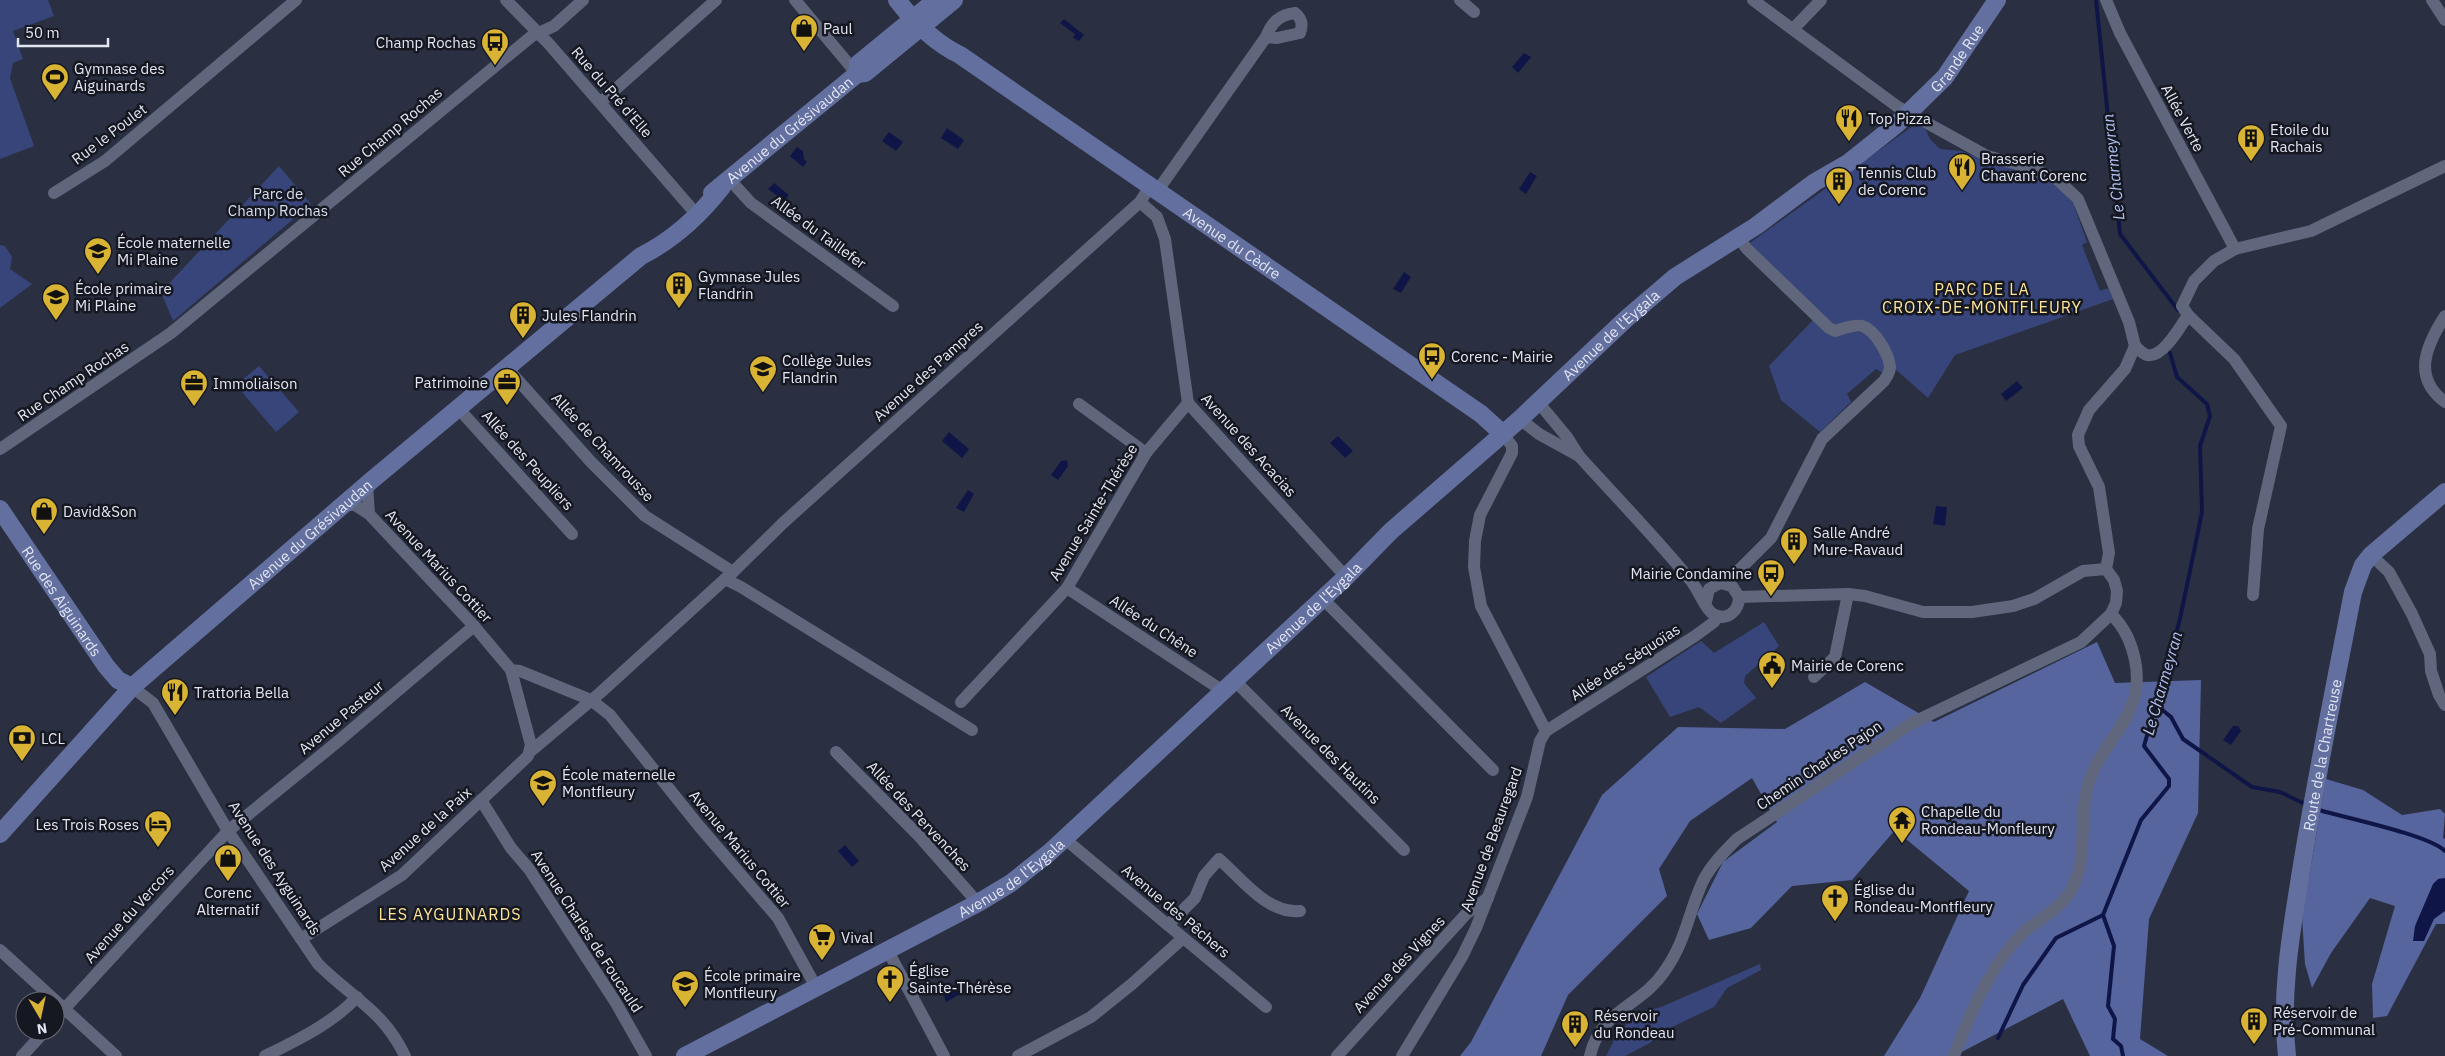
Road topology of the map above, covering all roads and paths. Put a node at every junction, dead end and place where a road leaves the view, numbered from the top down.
1 (296, 0) edge
2 (506, 0) edge
3 (583, 0) edge
4 (716, 0) edge
5 (795, 0) edge
6 (888, 0) edge
7 (897, 0) edge
8 (954, 0) edge
9 (1460, 0) edge
10 (1753, 0) edge
11 (1820, 0) edge
12 (1997, 0) edge
13 (2106, 0) edge
14 (2432, 0) edge
15 (923, 12) edge
16 (1474, 12) dead end
17 (2445, 20) edge
18 (1794, 28) junction
19 (892, 34) junction
20 (538, 35) junction
21 (1266, 37) dead end
22 (857, 74) junction
23 (601, 102) junction
24 (1910, 112) junction
25 (2445, 166) edge
26 (726, 184) junction
27 (1154, 188) junction
28 (54, 194) dead end
29 (1140, 202) junction
30 (691, 208) junction
31 (1738, 237) junction
32 (2235, 249) junction
33 (641, 256) junction
34 (893, 306) dead end
35 (2188, 315) junction
36 (2445, 316) edge
37 (2135, 346) junction
38 (506, 368) junction
39 (1538, 402) junction
40 (2445, 402) edge
41 (1188, 403) junction
42 (1079, 404) dead end
43 (458, 408) junction
44 (1520, 419) junction
45 (1503, 434) junction
46 (0, 450) edge
47 (1146, 453) junction
48 (1579, 456) junction
49 (367, 484) junction
50 (2445, 492) edge
51 (342, 505) junction
52 (0, 510) edge
53 (369, 514) junction
54 (572, 534) dead end
55 (2372, 555) junction
56 (2106, 569) junction
57 (729, 576) junction
58 (1346, 577) junction
59 (1693, 583) junction
60 (1720, 584) junction
61 (1067, 588) junction
62 (1848, 594) junction
63 (2253, 594) dead end
64 (1739, 597) junction
65 (1323, 599) junction
66 (1706, 602) junction
67 (2111, 614) junction
68 (1718, 616) junction
69 (474, 626) junction
70 (510, 670) junction
71 (531, 675) junction
72 (1814, 677) dead end
73 (1228, 685) junction
74 (132, 687) junction
75 (515, 688) junction
76 (591, 700) junction
77 (961, 702) dead end
78 (2445, 705) edge
79 (972, 730) dead end
80 (1546, 731) junction
81 (531, 748) junction
82 (836, 752) dead end
83 (1492, 770) dead end
84 (480, 800) junction
85 (228, 831) junction
86 (0, 834) edge
87 (1065, 839) junction
88 (1404, 850) dead end
89 (1488, 898) junction
90 (978, 903) junction
91 (1300, 911) dead end
92 (1168, 925) junction
93 (1183, 938) junction
94 (301, 939) junction
95 (0, 950) edge
96 (888, 951) junction
97 (816, 987) junction
98 (45, 991) edge
99 (357, 997) junction
100 (65, 1007) edge
101 (1266, 1007) dead end
102 (65, 1009) edge
103 (36, 1041) edge
104 (22, 1056) edge
105 (116, 1056) edge
106 (265, 1056) edge
107 (405, 1056) edge
108 (646, 1056) edge
109 (685, 1056) edge
110 (944, 1056) edge
111 (1018, 1056) edge
112 (1337, 1056) edge
113 (1402, 1056) edge
114 (1590, 1056) edge
115 (1954, 1056) edge
116 (2287, 1056) edge

1 - 28 street, Rue le Poulet
2 - 20 street, Rue du Pré d'Elle
3 - 20 street, Rue Champ Rochas
4 - 23 street
5 - 22 street
6 - 19 street
7 - 15 street, Avenue du Cèdre
8 - 15 street, Avenue du Grésivaudan
9 - 16 street
10 - 18 street
11 - 18 street
12 - 24 street, Grande Rue
13 - 32 street, Allée Verte
14 - 17 street
15 - 19 street, Avenue du Grésivaudan
15 - 22 street, Avenue du Grésivaudan
15 - 27 street, Avenue du Cèdre
18 - 24 street
19 - 22 street, Avenue du Grésivaudan
20 - 23 street, Rue du Pré d'Elle
20 - 46 street, Rue Champ Rochas
21 - 27 street, Avenue des Pampres
22 - 26 street, Avenue du Grésivaudan
23 - 30 street, Rue du Pré d'Elle
24 - 31 street, Avenue de l'Eygala
24 - 37 street
25 - 32 street
26 - 30 street, Avenue du Grésivaudan
26 - 33 street, Avenue du Grésivaudan
26 - 34 street, Allée du Taillefer
27 - 29 street, Avenue des Pampres
27 - 45 street, Avenue du Cèdre
29 - 41 street, Avenue des Acacias
29 - 57 street, Avenue des Pampres
30 - 33 street, Avenue du Grésivaudan
31 - 39 street, Avenue de l'Eygala
31 - 60 street
32 - 35 street
33 - 38 street, Avenue du Grésivaudan
35 - 37 street
35 - 63 street
36 - 40 street
37 - 56 street
38 - 43 street, Avenue du Grésivaudan
38 - 57 street, Allée de Chamrousse
39 - 44 street, Avenue de l'Eygala
39 - 48 street
41 - 47 street, Avenue Sainte-Thérèse
41 - 58 street, Avenue des Acacias
42 - 47 street
43 - 49 street, Avenue du Grésivaudan
43 - 54 street, Allée des Peupliers
44 - 45 street, Avenue de l'Eygala
44 - 48 street
45 - 58 street, Avenue de l'Eygala
45 - 80 street
47 - 61 street, Avenue Sainte-Thérèse
48 - 59 street
49 - 51 street, Avenue du Grésivaudan
49 - 53 street, Avenue Marius Cottier
50 - 55 street, Route de la Chartreuse
51 - 53 street, Avenue Marius Cottier
51 - 74 street, Avenue du Grésivaudan
52 - 74 street, Rue des Aiguinards
53 - 69 street, Avenue Marius Cottier
55 - 78 street
55 - 116 street, Route de la Chartreuse
56 - 62 street
56 - 67 street
57 - 76 street, Avenue des Pampres
57 - 79 street
58 - 65 street, Avenue de l'Eygala
59 - 60 street
59 - 66 street
60 - 64 street
60 - 66 street
61 - 73 street, Allée du Chêne
61 - 77 street, Avenue Sainte-Thérèse
62 - 64 street
62 - 72 street
64 - 68 street
65 - 73 street, Avenue de l'Eygala
65 - 83 street
66 - 68 street
67 - 114 street, Chemin Charles Pajon
67 - 115 street
68 - 80 street, Allée des Séquoïas
69 - 70 street, Avenue Marius Cottier
69 - 85 street, Avenue Pasteur
70 - 71 street, Avenue Marius Cottier
70 - 75 street
71 - 75 street
71 - 76 street, Avenue Marius Cottier
73 - 87 street, Avenue de l'Eygala
73 - 88 street, Avenue des Hautins
74 - 85 street, Avenue des Ayguinards
74 - 86 street, Avenue du Grésivaudan
75 - 81 street
76 - 81 street, Avenue de la Paix
76 - 97 street, Avenue Marius Cottier
80 - 89 street, Avenue de Beauregard
81 - 84 street, Avenue de la Paix
82 - 90 street, Allée des Pervenches
84 - 94 street, Avenue de la Paix
84 - 108 street, Avenue Charles de Foucauld
85 - 94 street, Avenue des Ayguinards
85 - 100 street, Avenue du Vercors
87 - 90 street, Avenue de l'Eygala
87 - 92 street, Avenue des Pêchers
89 - 112 street, Avenue des Vignes
89 - 113 street, Avenue de Beauregard
90 - 96 street, Avenue de l'Eygala
91 - 92 street
92 - 93 street, Avenue des Pêchers
93 - 101 street, Avenue des Pêchers
93 - 111 street
94 - 99 street, Avenue des Ayguinards
95 - 98 street
96 - 97 street, Avenue de l'Eygala
96 - 110 street
97 - 109 street, Avenue de l'Eygala
99 - 106 street
99 - 107 street, Avenue des Ayguinards
102 - 105 street
103 - 104 street

